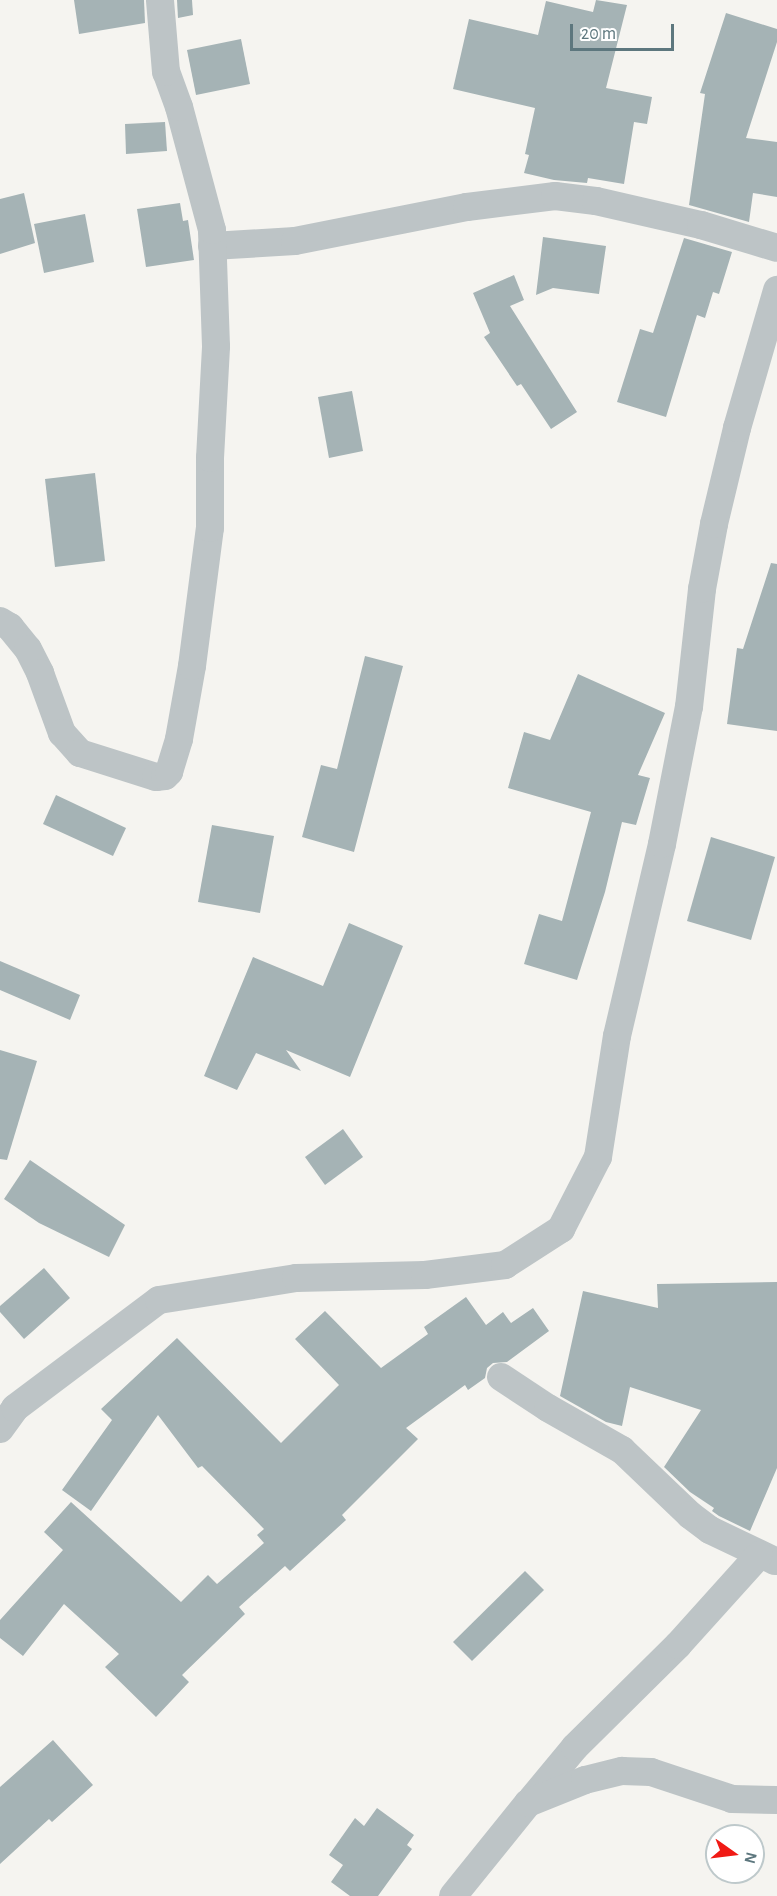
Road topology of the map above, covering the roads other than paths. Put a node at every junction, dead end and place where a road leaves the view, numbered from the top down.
1 (160, 0) edge
2 (212, 246) junction
3 (777, 248) edge
4 (777, 290) edge
5 (0, 621) edge
6 (501, 1377) dead end
7 (0, 1429) edge
8 (768, 1558) edge
9 (777, 1800) edge
10 (528, 1803) junction
11 (453, 1896) edge

1 - 2 street
2 - 3 street
2 - 5 street
4 - 7 street
6 - 8 street
8 - 10 street
9 - 10 street
10 - 11 street

